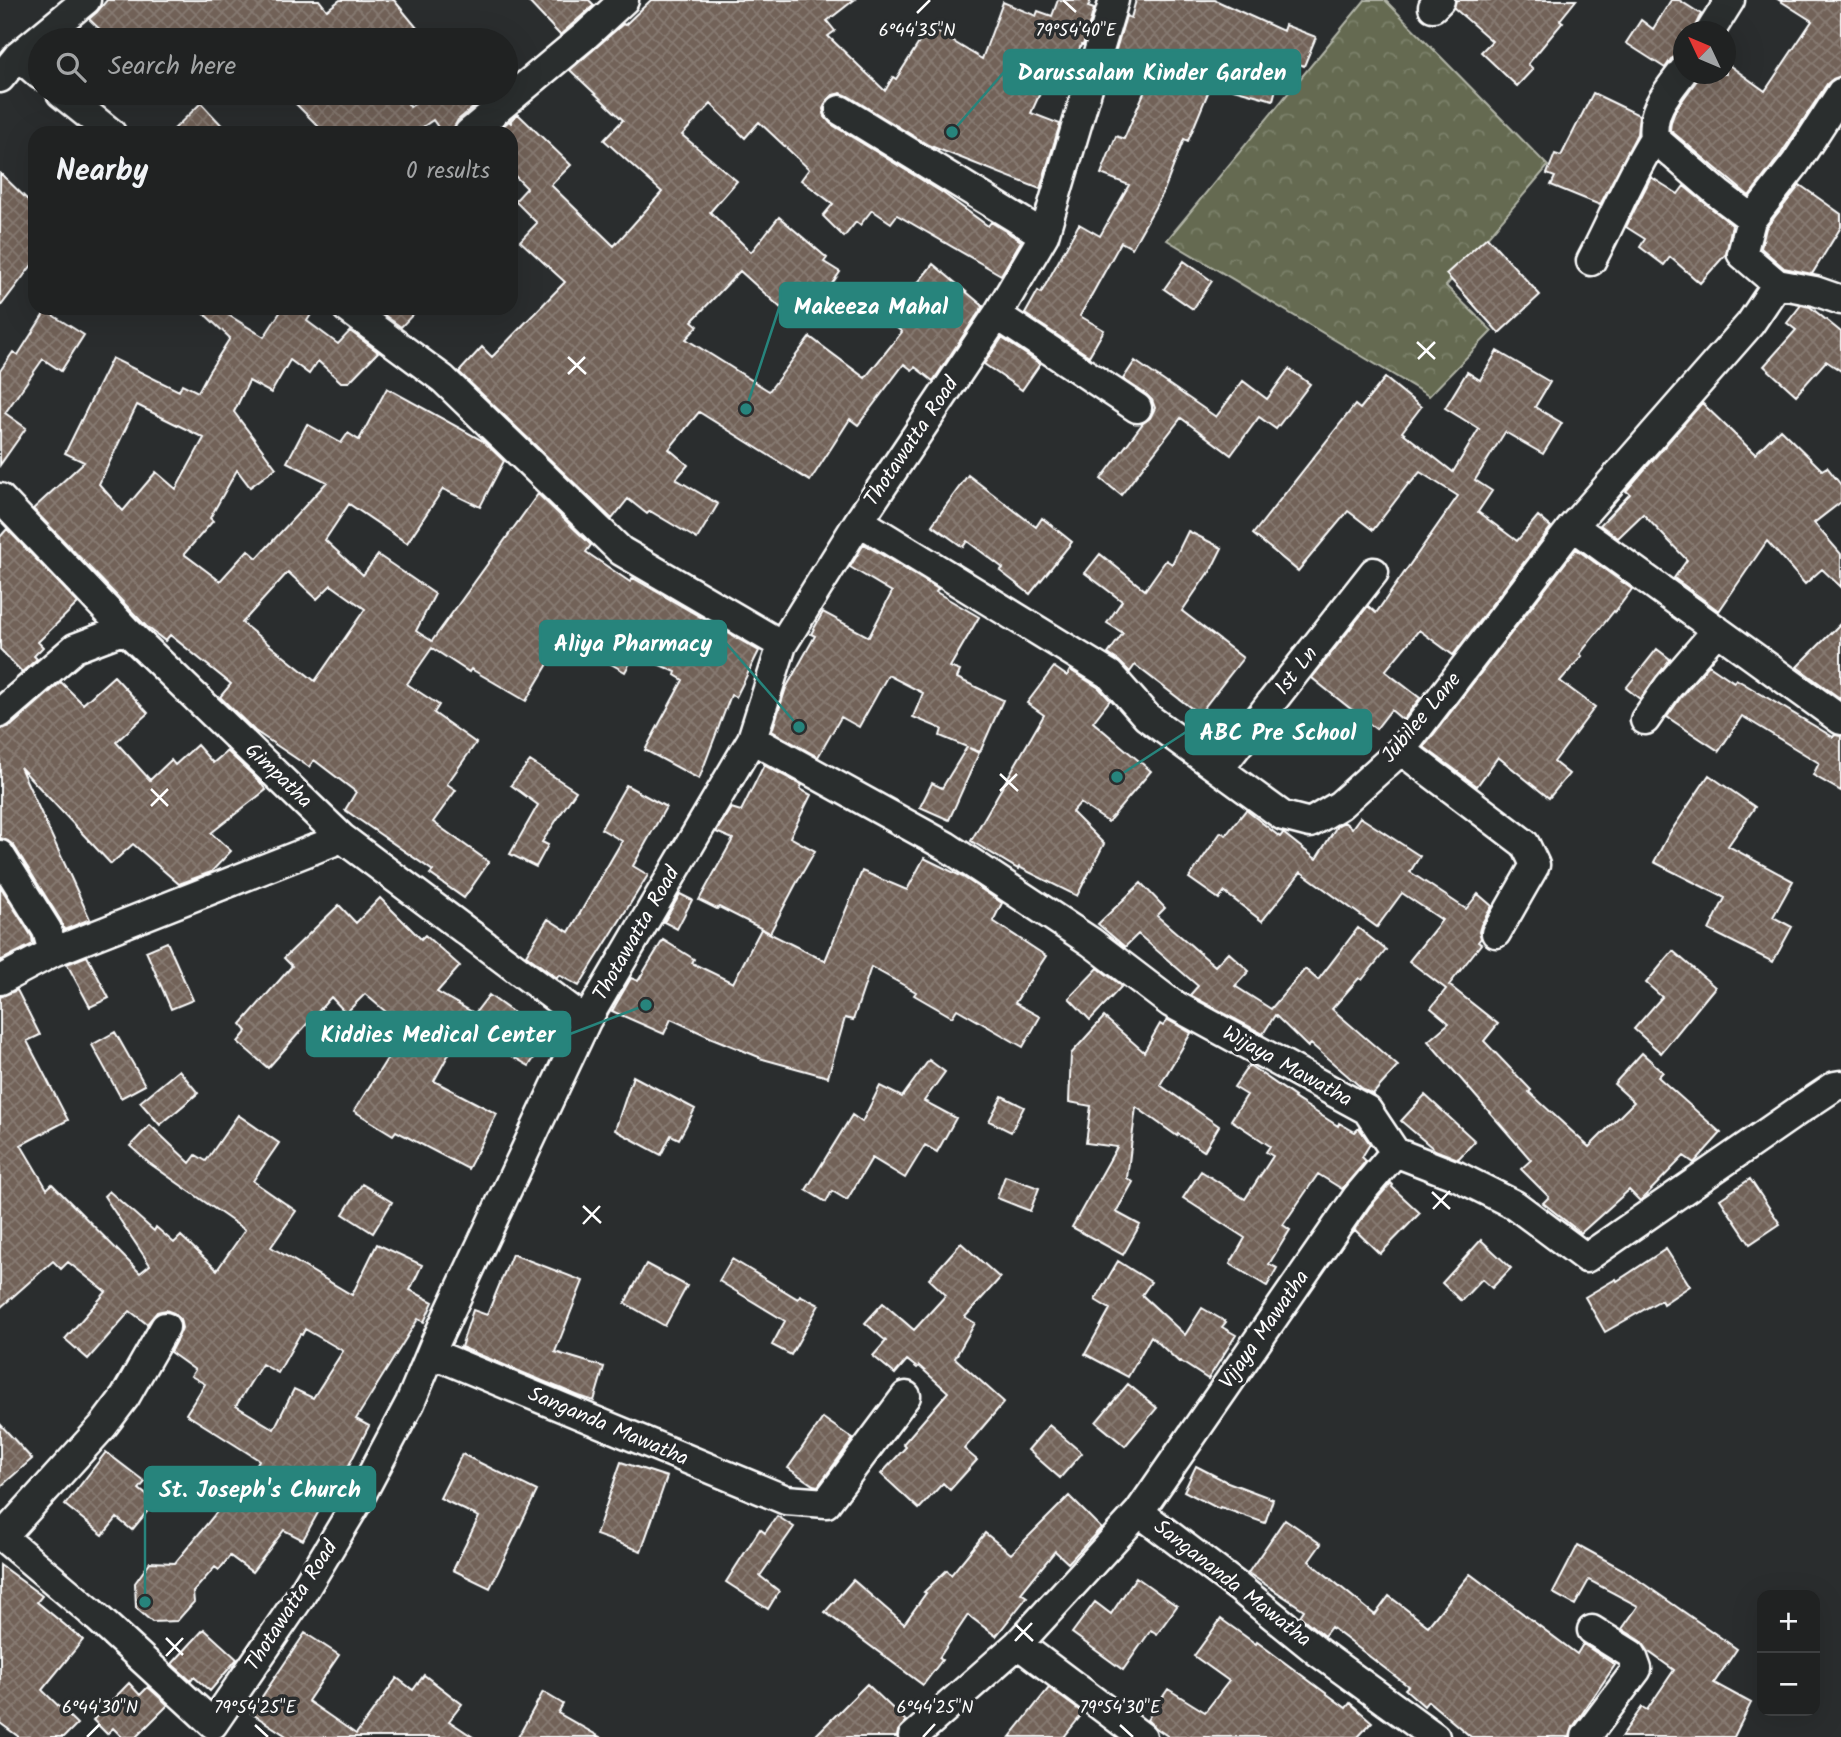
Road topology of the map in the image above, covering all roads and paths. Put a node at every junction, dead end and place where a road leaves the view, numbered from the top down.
1 (86, 0) edge
2 (1114, 0) edge
3 (1730, 0) edge
4 (616, 3) edge
5 (1717, 21) edge
6 (53, 28) edge
7 (28, 49) edge
8 (18, 57) junction
9 (28, 65) edge
10 (0, 78) edge
11 (1674, 84) edge
12 (518, 92) edge
13 (1841, 93) edge
14 (76, 105) edge
15 (502, 105) edge
16 (840, 110) dead end
17 (102, 126) edge
18 (477, 126) edge
19 (1654, 138) junction
20 (1752, 219) junction
21 (1044, 234) junction
22 (1591, 261) dead end
23 (1777, 284) junction
24 (1841, 300) edge
25 (356, 315) edge
26 (998, 315) junction
27 (1137, 408) dead end
28 (0, 498) edge
29 (859, 521) junction
30 (1573, 526) junction
31 (1374, 572) dead end
32 (125, 629) junction
33 (1717, 630) junction
34 (782, 645) junction
35 (0, 713) edge
36 (1644, 720) dead end
37 (1841, 720) edge
38 (752, 739) junction
39 (1401, 750) junction
40 (1219, 769) junction
41 (342, 838) junction
42 (0, 855) edge
43 (1496, 933) dead end
44 (52, 952) junction
45 (0, 980) edge
46 (586, 1021) junction
47 (1841, 1085) edge
48 (1395, 1152) junction
49 (165, 1327) dead end
50 (431, 1353) junction
51 (905, 1396) dead end
52 (1139, 1512) junction
53 (1, 1536) edge
54 (1592, 1630) dead end
55 (1017, 1644) junction
56 (221, 1731) edge
57 (913, 1737) edge
58 (1142, 1737) edge
59 (1435, 1737) edge
60 (1586, 1737) edge

1 - 6 street
2 - 21 street, Thotawatta Road
3 - 5 street
4 - 12 street
7 - 8 street
8 - 9 street
8 - 10 street
11 - 19 street
13 - 20 street
14 - 17 street
15 - 18 street
16 - 21 street
19 - 20 street
19 - 22 street
20 - 23 street
21 - 26 street, Thotawatta Road
23 - 24 street
23 - 30 street, Jubilee Lane
25 - 34 street
26 - 27 street
26 - 29 street, Thotawatta Road
28 - 32 street, Gimpatha
29 - 34 street, Thotawatta Road
29 - 40 street, Jubilee Lane
30 - 33 street
30 - 39 street, Jubilee Lane
31 - 40 street, 1st Ln
32 - 35 street
32 - 41 street, Gimpatha
33 - 36 street
33 - 37 street
34 - 38 street, Thotawatta Road
38 - 46 street, Thotawatta Road
38 - 48 street, Wijaya Mawatha
39 - 40 street, Jubilee Lane
39 - 43 street
41 - 44 street
41 - 46 street, Gimpatha
42 - 44 street
44 - 45 street
46 - 50 street, Thotawatta Road
47 - 48 street
48 - 52 street, Vijaya Mawatha
49 - 53 street
50 - 51 street, Sanganda Mawatha
50 - 56 street, Thotawatta Road
52 - 55 street, Sangananda Mawatha
52 - 59 street, Sangananda Mawatha
53 - 56 street, Thotawatta Road
54 - 60 street
55 - 57 street, Sangananda Mawatha
55 - 58 street

